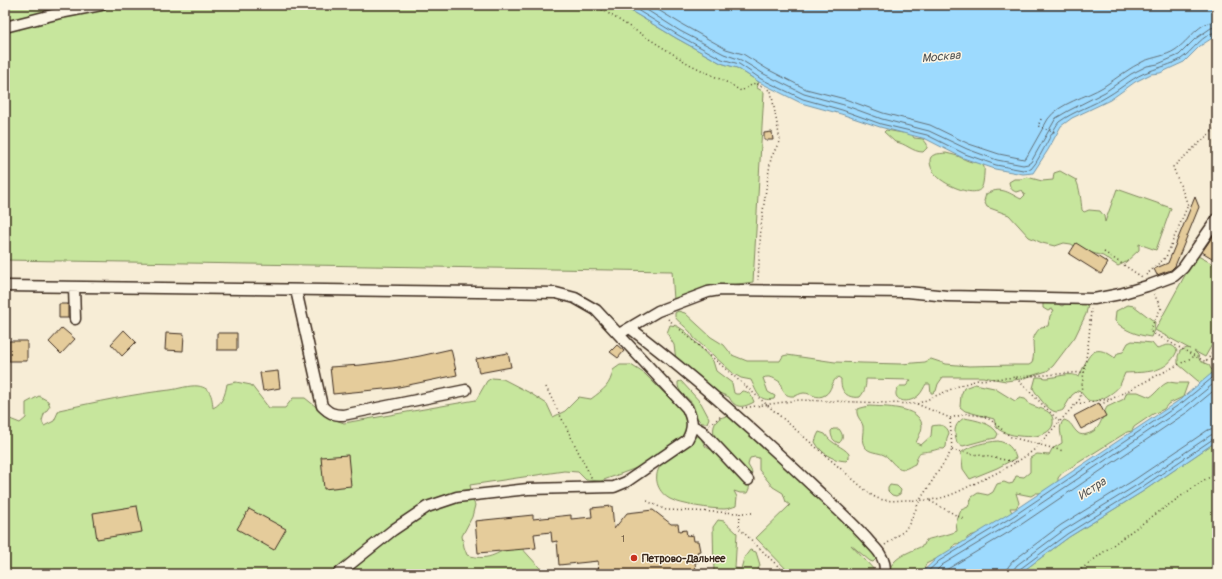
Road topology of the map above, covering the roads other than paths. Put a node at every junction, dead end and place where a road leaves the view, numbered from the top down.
1 (101, 5) edge
2 (61, 9) edge
3 (5, 27) edge
4 (1217, 219) edge
5 (5, 286) edge
6 (74, 287) junction
7 (296, 290) junction
8 (75, 319) dead end
9 (630, 328) junction
10 (619, 334) junction
11 (466, 390) dead end
12 (693, 426) junction
13 (748, 480) dead end
14 (338, 574) edge
15 (884, 574) edge

1 - 2 street
2 - 3 street
4 - 9 street
5 - 6 street
6 - 7 street
6 - 8 street
7 - 10 street
7 - 11 street
9 - 10 street
9 - 15 street
10 - 12 street
12 - 13 street
12 - 14 street

